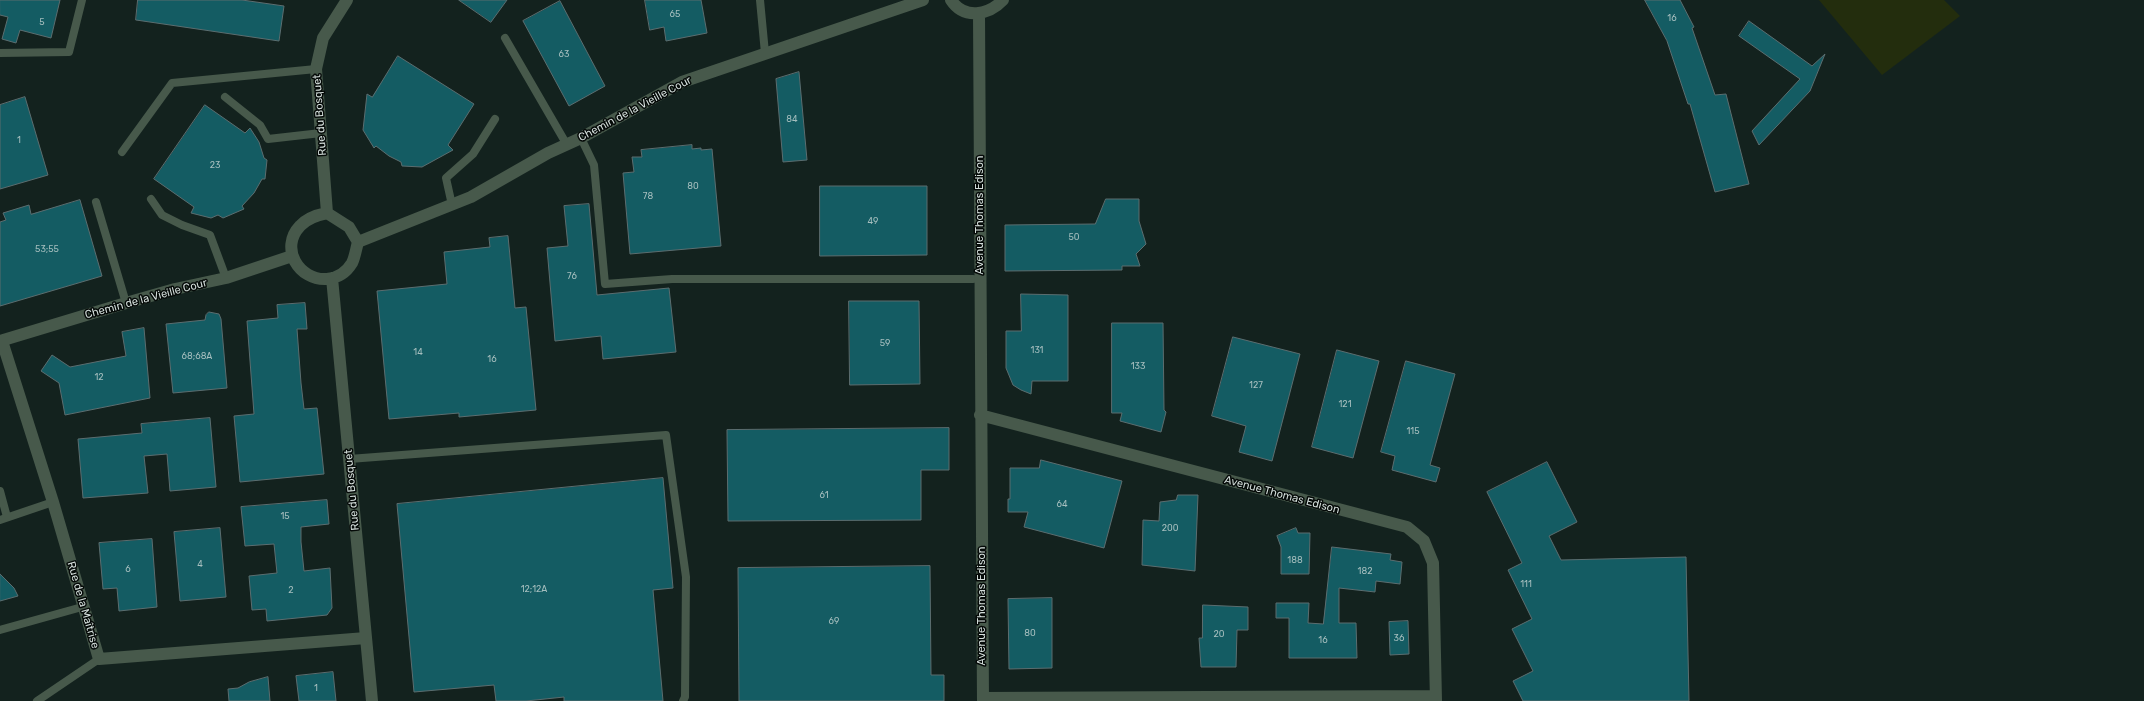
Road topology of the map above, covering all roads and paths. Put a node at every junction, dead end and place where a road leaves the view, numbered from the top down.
1 (82, 0) edge
2 (347, 0) edge
3 (760, 0) edge
4 (923, 0) edge
5 (951, 0) edge
6 (1003, 0) edge
7 (979, 14) junction
8 (505, 38) dead end
9 (0, 53) edge
10 (765, 53) junction
11 (316, 69) junction
12 (225, 96) dead end
13 (495, 119) dead end
14 (321, 133) junction
15 (581, 138) junction
16 (567, 145) junction
17 (122, 152) dead end
18 (151, 199) dead end
19 (96, 202) dead end
20 (452, 205) junction
21 (327, 213) junction
22 (358, 242) junction
23 (292, 256) junction
24 (226, 278) junction
25 (332, 278) junction
26 (973, 279) dead end
27 (126, 303) junction
28 (1, 341) edge
29 (980, 415) junction
30 (349, 459) junction
31 (0, 490) edge
32 (53, 502) junction
33 (3, 519) edge
34 (82, 607) junction
35 (0, 630) edge
36 (366, 638) junction
37 (99, 659) junction
38 (1435, 698) edge
39 (983, 699) edge
40 (37, 701) edge
41 (372, 701) edge
42 (683, 701) edge

1 - 9 lane
2 - 11 street, Rue du Bosquet
3 - 10 lane
4 - 10 street, Chemin de la Vieille Cour
5 - 7 street
6 - 7 street
7 - 29 street, Avenue Thomas Edison
8 - 16 lane
10 - 15 street, Chemin de la Vieille Cour
11 - 14 street, Rue du Bosquet
11 - 17 lane
12 - 14 lane
13 - 20 lane
14 - 21 street, Rue du Bosquet
15 - 16 street, Chemin de la Vieille Cour
15 - 26 lane
16 - 20 street, Chemin de la Vieille Cour
18 - 24 lane
19 - 27 lane
20 - 22 street, Chemin de la Vieille Cour
21 - 22 street
21 - 23 street
22 - 25 street
23 - 24 street, Chemin de la Vieille Cour
23 - 25 street
24 - 27 street, Chemin de la Vieille Cour
25 - 30 street, Rue du Bosquet
27 - 28 street, Chemin de la Vieille Cour
28 - 32 street, Rue de la Maîtrise
29 - 38 street, Avenue Thomas Edison
29 - 39 street, Avenue Thomas Edison
30 - 36 street, Rue du Bosquet
30 - 42 lane
31 - 33 lane
32 - 33 lane
32 - 34 street, Rue de la Maîtrise
34 - 35 lane
34 - 37 street, Rue de la Maîtrise
36 - 37 street, Rue de la Maîtrise
36 - 41 street, Rue du Bosquet
37 - 40 lane
38 - 39 street

